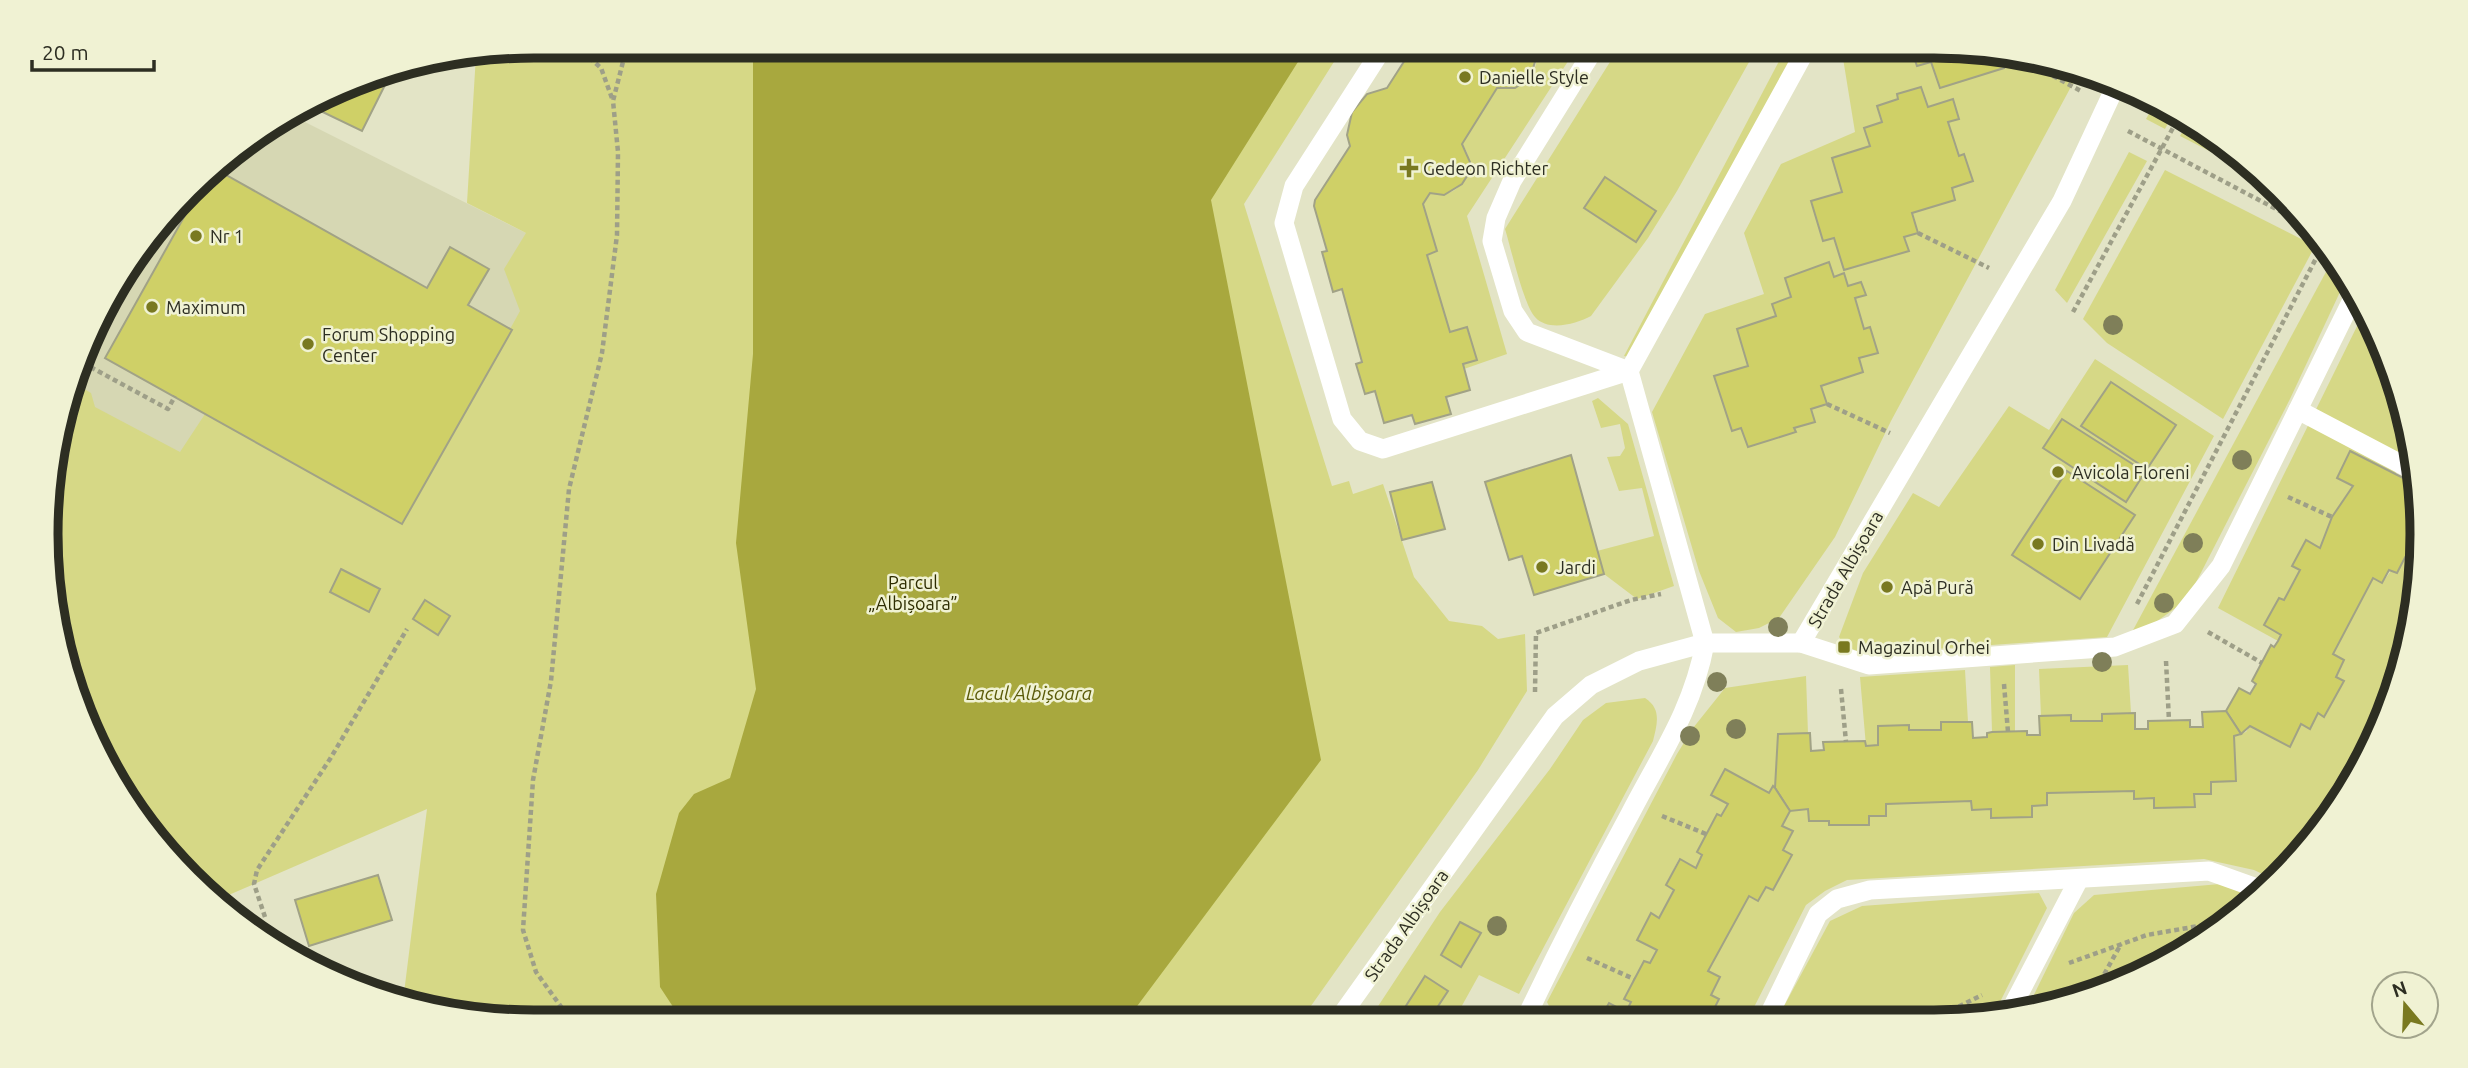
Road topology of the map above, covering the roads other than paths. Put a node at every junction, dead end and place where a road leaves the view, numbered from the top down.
1 (1376, 58) edge
2 (1589, 58) edge
3 (1801, 58) edge
4 (2112, 93) edge
5 (2350, 304) edge
6 (1629, 371) junction
7 (2298, 410) junction
8 (2405, 466) edge
9 (1705, 643) junction
10 (1801, 643) junction
11 (2079, 879) junction
12 (2254, 887) edge
13 (2014, 1003) edge
14 (1345, 1010) edge
15 (1530, 1010) edge
16 (1771, 1010) edge

1 - 6 lane
2 - 6 lane
3 - 6 lane
4 - 10 lane, Strada Albișoara
5 - 7 lane
6 - 9 lane
7 - 8 lane
7 - 10 lane
9 - 10 lane, Strada Albișoara
9 - 14 lane, Strada Albișoara
9 - 15 lane
11 - 12 lane
11 - 13 lane
11 - 16 lane

